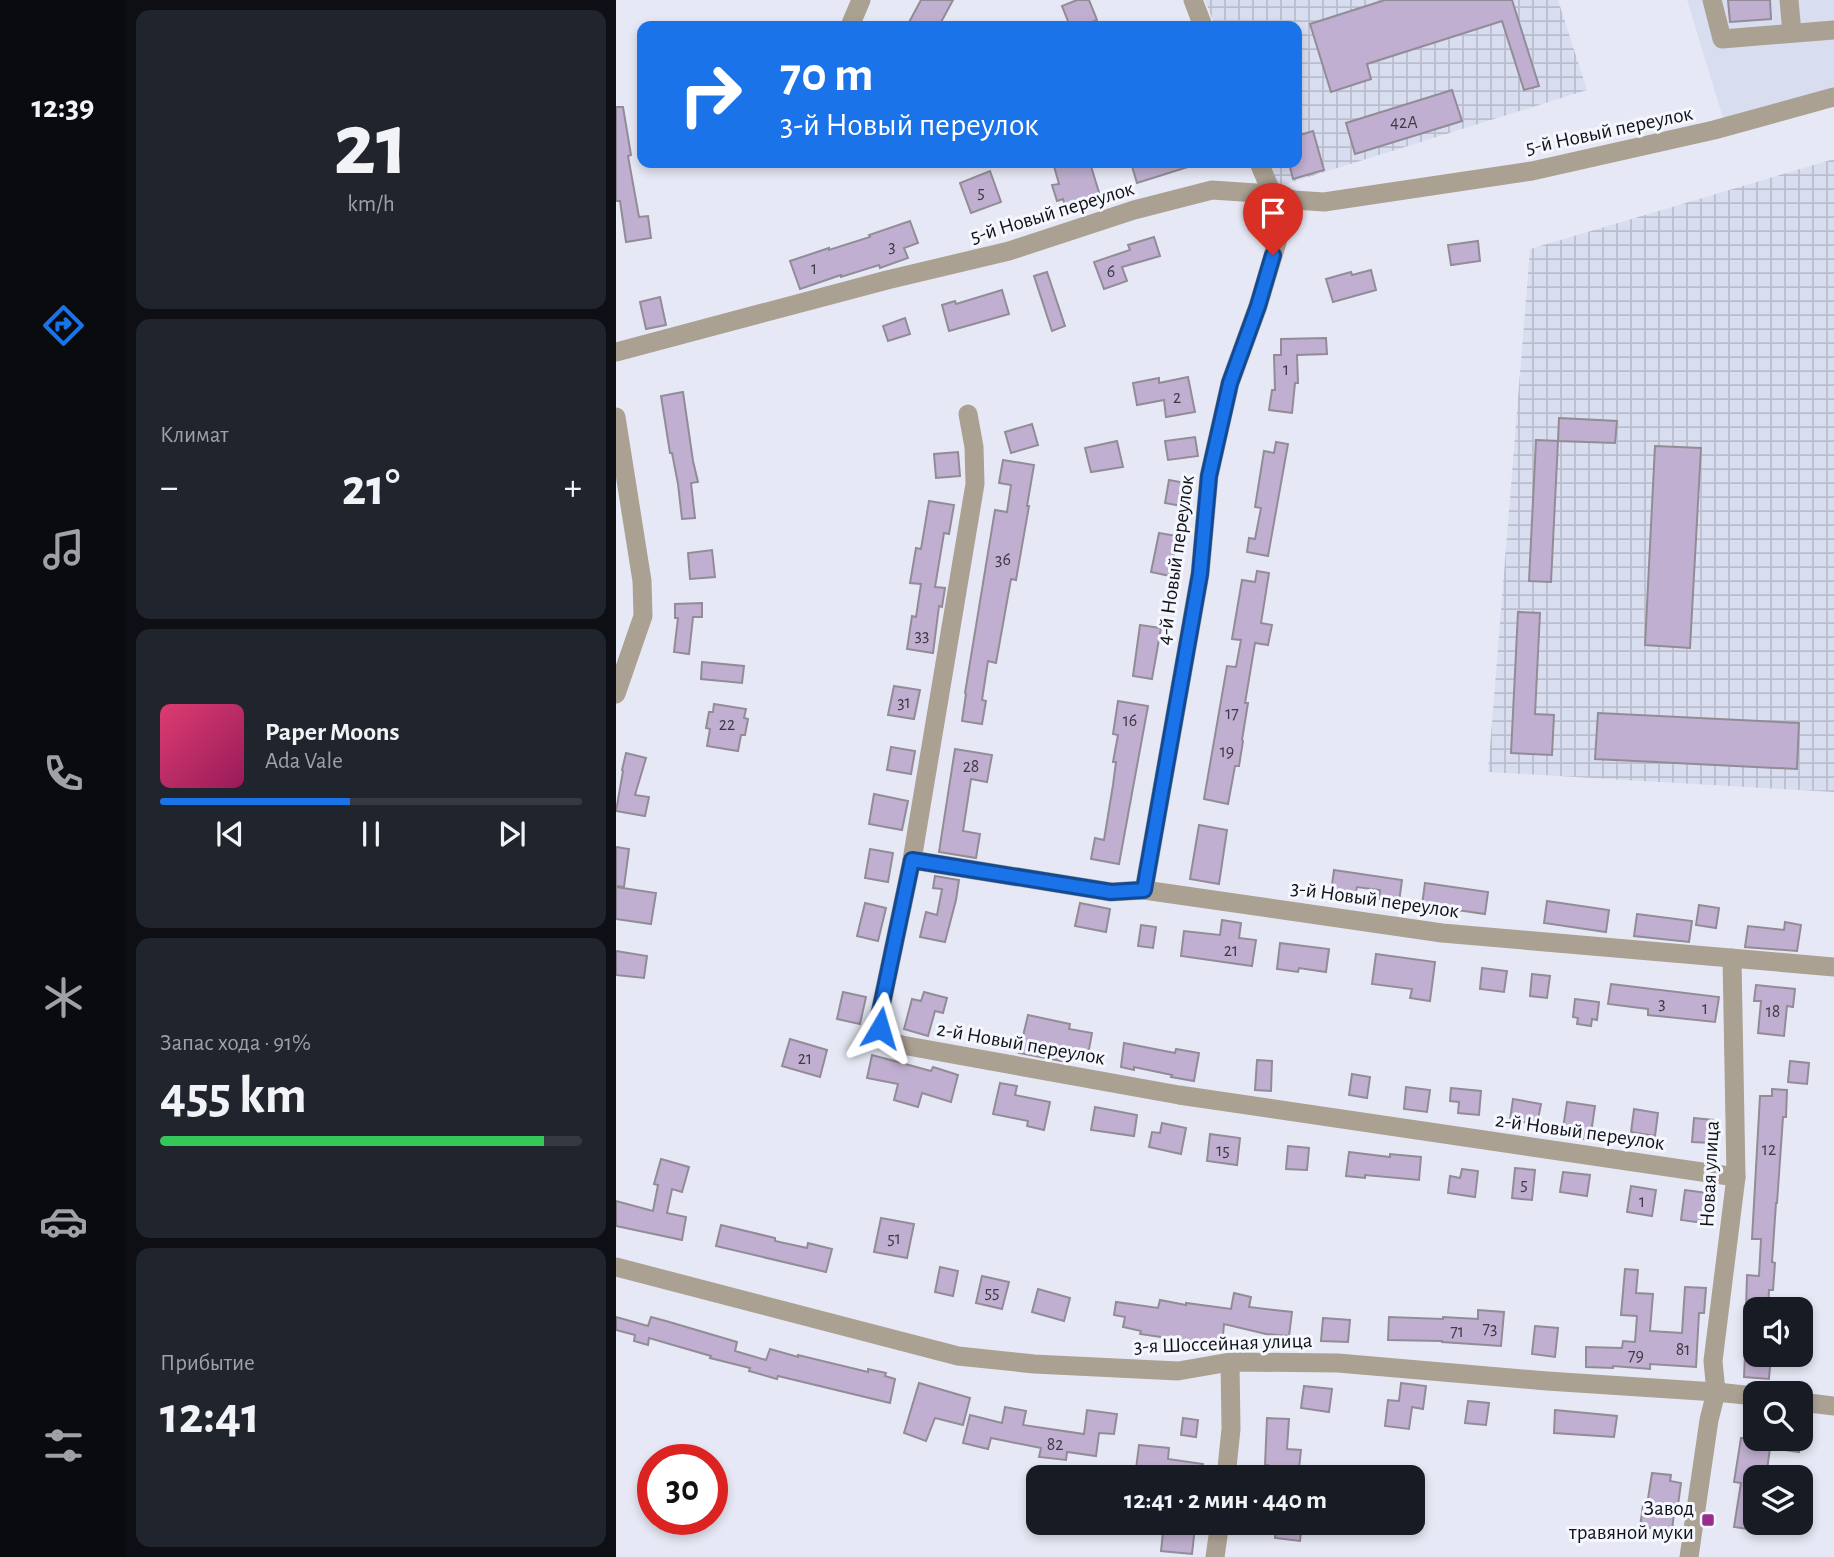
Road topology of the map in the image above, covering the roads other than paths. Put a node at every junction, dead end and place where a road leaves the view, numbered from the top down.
1 (861, 0) edge
2 (1193, 0) edge
3 (1712, 0) edge
4 (1789, 0) edge
5 (852, 21) edge
6 (1201, 21) edge
7 (1834, 30) edge
8 (1792, 33) junction
9 (1834, 97) edge
10 (1261, 168) edge
11 (1272, 194) junction
12 (616, 352) edge
13 (968, 414) dead end
14 (616, 417) edge
15 (616, 694) edge
16 (912, 860) junction
17 (1144, 890) junction
18 (1732, 958) junction
19 (1834, 967) edge
20 (1736, 1177) junction
21 (616, 1267) edge
22 (1230, 1362) junction
23 (1716, 1392) junction
24 (1743, 1395) edge
25 (1813, 1403) edge
26 (1834, 1406) edge
27 (1227, 1465) edge
28 (1218, 1535) edge
29 (1214, 1557) edge
30 (1689, 1557) edge

1 - 5 street
2 - 6 street
3 - 8 street
4 - 8 street
7 - 8 street
9 - 11 street, 5-й Новый переулок
10 - 11 street, 4-й Новый переулок
11 - 12 street, 5-й Новый переулок
11 - 17 street, 4-й Новый переулок
13 - 16 street, 2-й Новый переулок
14 - 15 street
16 - 17 street, 3-й Новый переулок
16 - 20 street, 2-й Новый переулок
17 - 18 street, 3-й Новый переулок
18 - 19 street, 3-й Новый переулок
18 - 20 street, Новая улица
20 - 23 street, Новая улица
21 - 22 street, 3-я Шоссейная улица
22 - 23 street, 3-я Шоссейная улица
22 - 27 street
23 - 24 street
23 - 30 street, Новая улица
25 - 26 street
28 - 29 street

